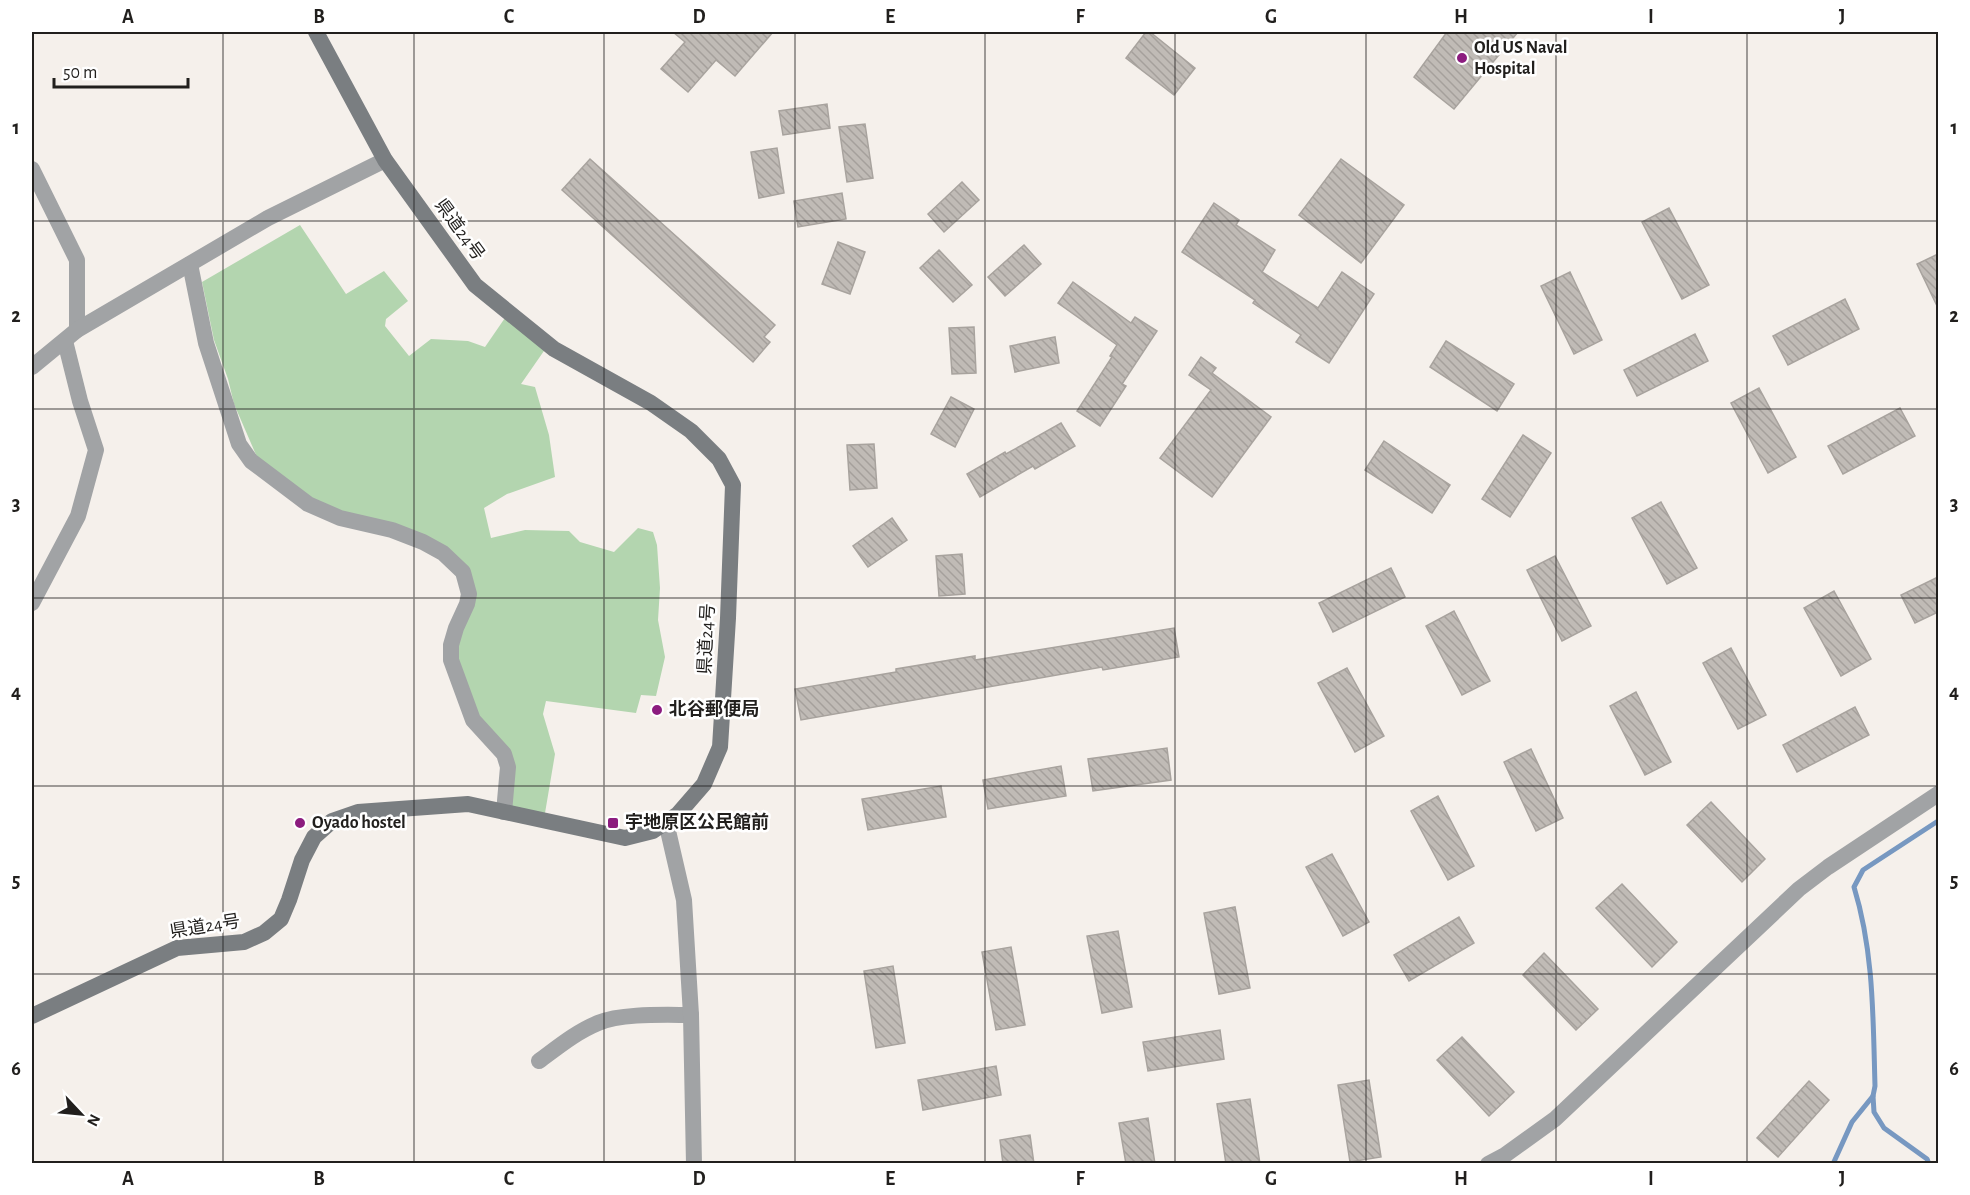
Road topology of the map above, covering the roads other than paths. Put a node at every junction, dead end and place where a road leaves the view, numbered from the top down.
1 (316, 32) edge
2 (385, 160) junction
3 (32, 169) edge
4 (190, 264) junction
5 (70, 335) junction
6 (32, 367) edge
7 (32, 603) edge
8 (1938, 794) edge
9 (504, 812) junction
10 (666, 822) junction
11 (691, 1015) junction
12 (32, 1016) edge
13 (539, 1061) dead end
14 (694, 1164) edge
15 (1488, 1164) edge

1 - 2 main road, 県道24号
2 - 4 street
2 - 10 main road, 県道24号
3 - 5 street
4 - 5 street
4 - 9 street
5 - 6 street
5 - 7 street
8 - 15 street
9 - 10 main road, 県道24号
9 - 12 main road, 県道24号
10 - 11 street
11 - 13 street
11 - 14 street

